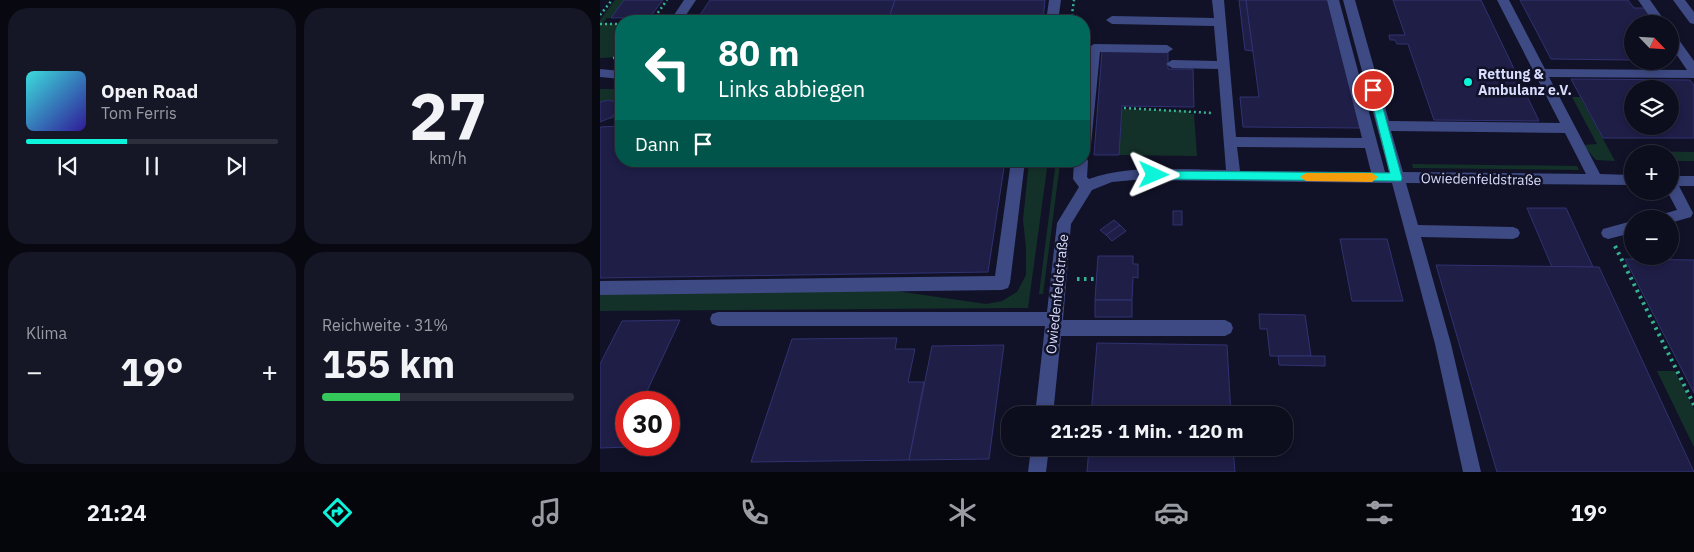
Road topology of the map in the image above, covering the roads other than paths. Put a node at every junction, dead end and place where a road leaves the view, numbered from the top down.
1 (690, 0) edge
2 (1055, 0) edge
3 (1218, 0) edge
4 (1333, 0) edge
5 (1349, 0) edge
6 (1503, 0) edge
7 (1644, 0) edge
8 (1679, 0) edge
9 (680, 15) edge
10 (1053, 15) edge
11 (1655, 15) edge
12 (1112, 20) dead end
13 (1694, 20) edge
14 (1220, 22) junction
15 (1167, 49) dead end
16 (1679, 49) edge
17 (1172, 64) dead end
18 (1224, 65) junction
19 (1694, 70) edge
20 (600, 73) edge
21 (1541, 73) junction
22 (615, 74) edge
23 (1694, 74) edge
24 (1090, 87) edge
25 (1383, 126) junction
26 (1569, 128) junction
27 (1230, 142) junction
28 (1370, 143) junction
29 (1017, 167) edge
30 (1081, 167) edge
31 (1233, 176) junction
32 (1379, 178) junction
33 (1397, 178) junction
34 (1596, 180) junction
35 (1624, 180) edge
36 (1694, 181) edge
37 (1679, 182) edge
38 (1087, 186) junction
39 (1679, 199) edge
40 (1679, 215) edge
41 (1624, 229) edge
42 (1412, 231) junction
43 (1513, 233) dead end
44 (1608, 233) road end
45 (600, 288) edge
46 (718, 319) dead end
47 (1054, 324) junction
48 (1225, 328) dead end
49 (1045, 406) edge
50 (1039, 456) edge
51 (1037, 472) edge
52 (1472, 472) edge

1 - 9 street
2 - 10 street
3 - 14 street
4 - 28 street
5 - 25 street
6 - 21 street
7 - 11 street
8 - 13 street
12 - 14 street
14 - 18 street
15 - 24 street
16 - 19 street
17 - 18 street
18 - 27 street
20 - 22 street
21 - 23 street
21 - 26 street
25 - 26 street
25 - 33 street
26 - 34 street
27 - 28 street
27 - 31 street
28 - 32 street
29 - 45 street
30 - 38 street
31 - 32 street, Owiedenfeldstraße
31 - 38 street, Owiedenfeldstraße
32 - 33 street, Owiedenfeldstraße
33 - 34 street, Owiedenfeldstraße
33 - 42 street
34 - 35 street, Owiedenfeldstraße
36 - 37 street
38 - 47 street, Owiedenfeldstraße
39 - 40 street
41 - 44 street
42 - 43 street
42 - 52 street
46 - 47 street
47 - 48 street
47 - 49 street, Owiedenfeldstraße
50 - 51 street

